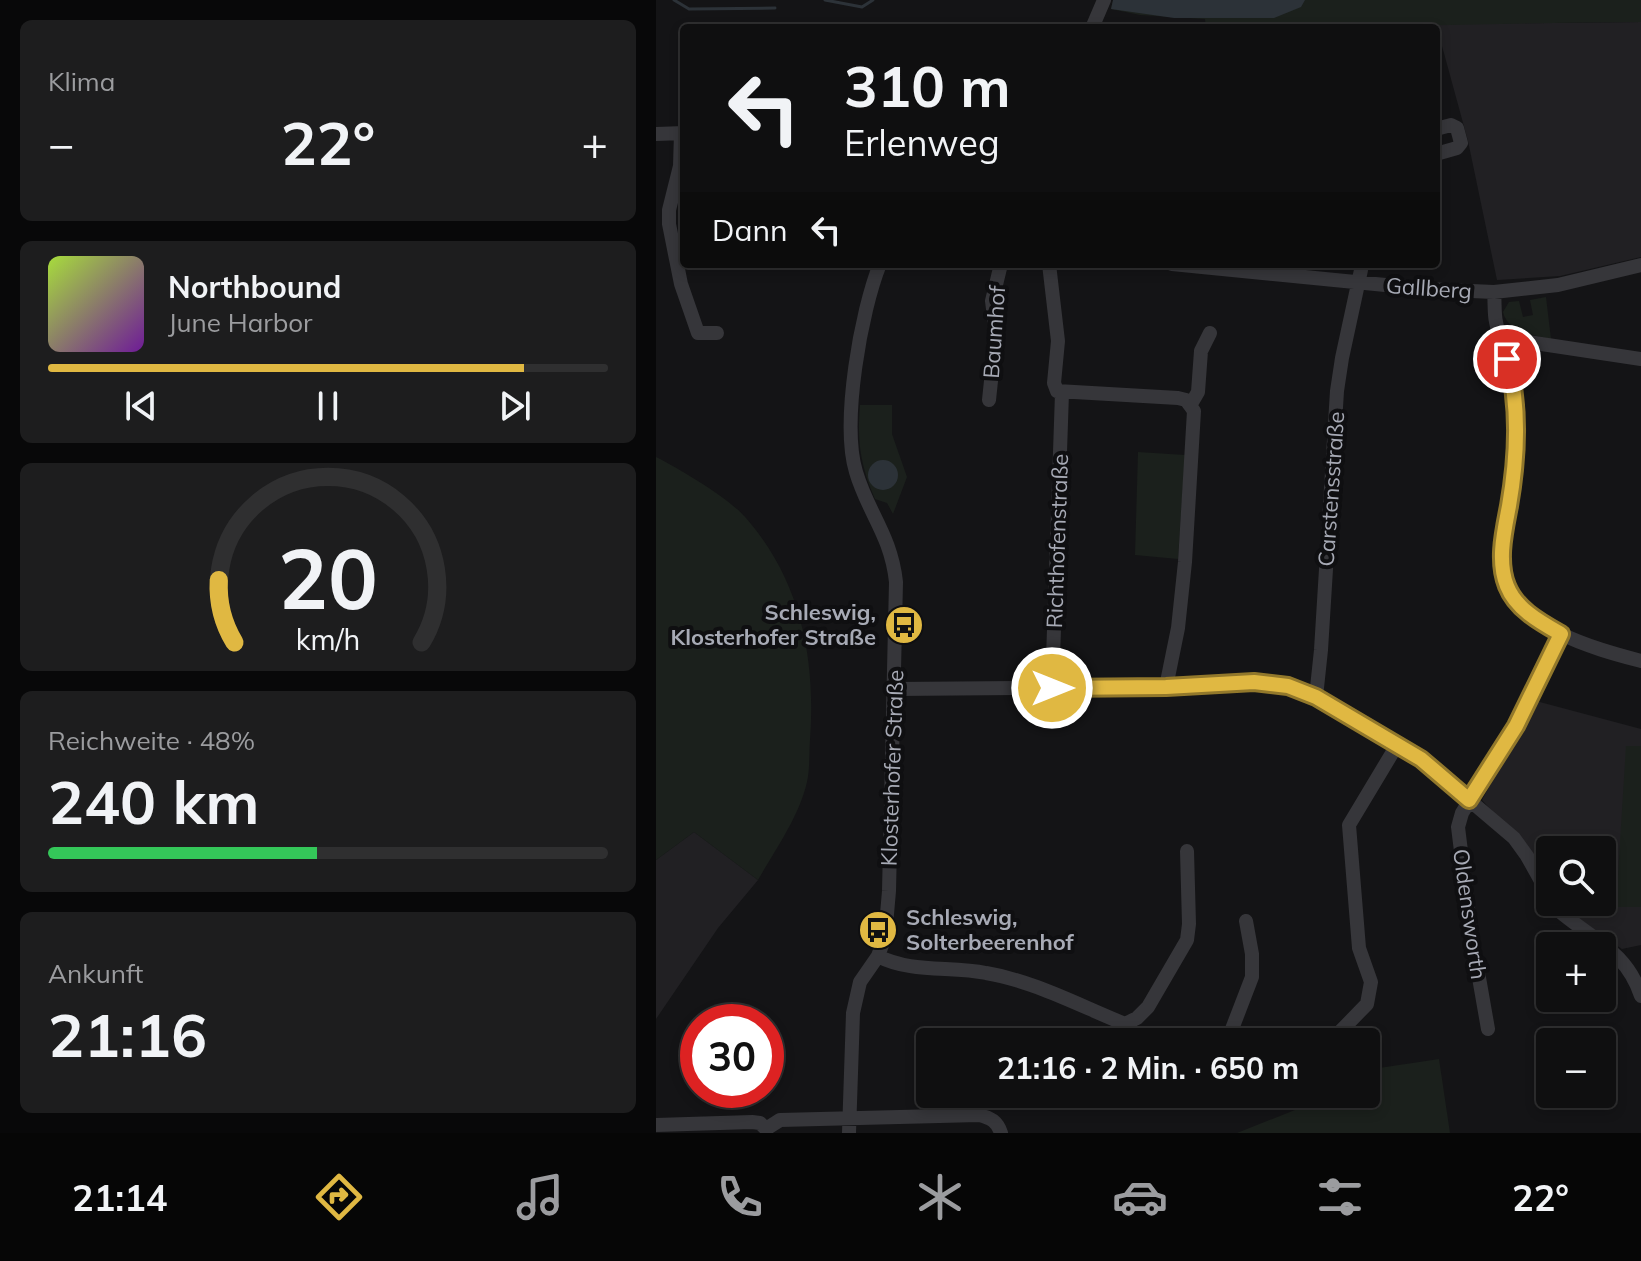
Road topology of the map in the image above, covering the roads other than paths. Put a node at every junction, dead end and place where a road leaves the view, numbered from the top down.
1 (1104, 0) edge
2 (1094, 24) edge
3 (1440, 128) edge
4 (656, 134) edge
5 (680, 134) edge
6 (1440, 153) edge
7 (680, 166) edge
8 (1641, 265) edge
9 (879, 268) edge
10 (1000, 268) edge
11 (1049, 268) edge
12 (1213, 268) edge
13 (1360, 268) edge
14 (1358, 282) junction
15 (1494, 292) junction
16 (717, 333) dead end
17 (1210, 333) dead end
18 (1501, 338) junction
19 (1641, 359) edge
20 (1062, 393) junction
21 (989, 400) dead end
22 (1191, 404) junction
23 (1561, 634) junction
24 (1641, 661) edge
25 (1166, 687) junction
26 (1052, 688) junction
27 (895, 689) junction
28 (1316, 697) junction
29 (1397, 745) junction
30 (1469, 800) junction
31 (1187, 851) dead end
32 (1536, 872) edge
33 (1565, 916) edge
34 (1246, 921) dead end
35 (878, 956) junction
36 (1641, 996) edge
37 (1125, 1024) junction
38 (1125, 1028) edge
39 (1232, 1028) edge
40 (1344, 1028) edge
41 (1488, 1029) dead end
42 (656, 1125) edge
43 (849, 1125) edge
44 (767, 1131) edge
45 (1001, 1133) edge

1 - 2 street
3 - 6 street
4 - 5 street
7 - 16 street
8 - 15 street, Gallberg
9 - 27 street, Klosterhofer Straße
10 - 21 street, Baumhof
11 - 20 street, Richthofenstraße
12 - 14 street, Gallberg
13 - 14 street, Carstensstraße
14 - 15 street, Gallberg
14 - 28 street, Carstensstraße
15 - 18 street
17 - 22 street
18 - 19 street
18 - 23 street
20 - 22 street
20 - 26 street, Richthofenstraße
22 - 25 street
23 - 24 street
23 - 30 street, Oldensworth
25 - 26 street
25 - 28 street
26 - 27 street
27 - 35 street, Klosterhofer Straße
28 - 29 street
29 - 30 street
29 - 40 street
30 - 32 street
30 - 41 street, Oldensworth
31 - 37 street
33 - 36 street
34 - 39 street
35 - 37 street
35 - 43 street, Klosterhofer Straße
37 - 38 street
42 - 44 street
43 - 44 street
43 - 45 street

